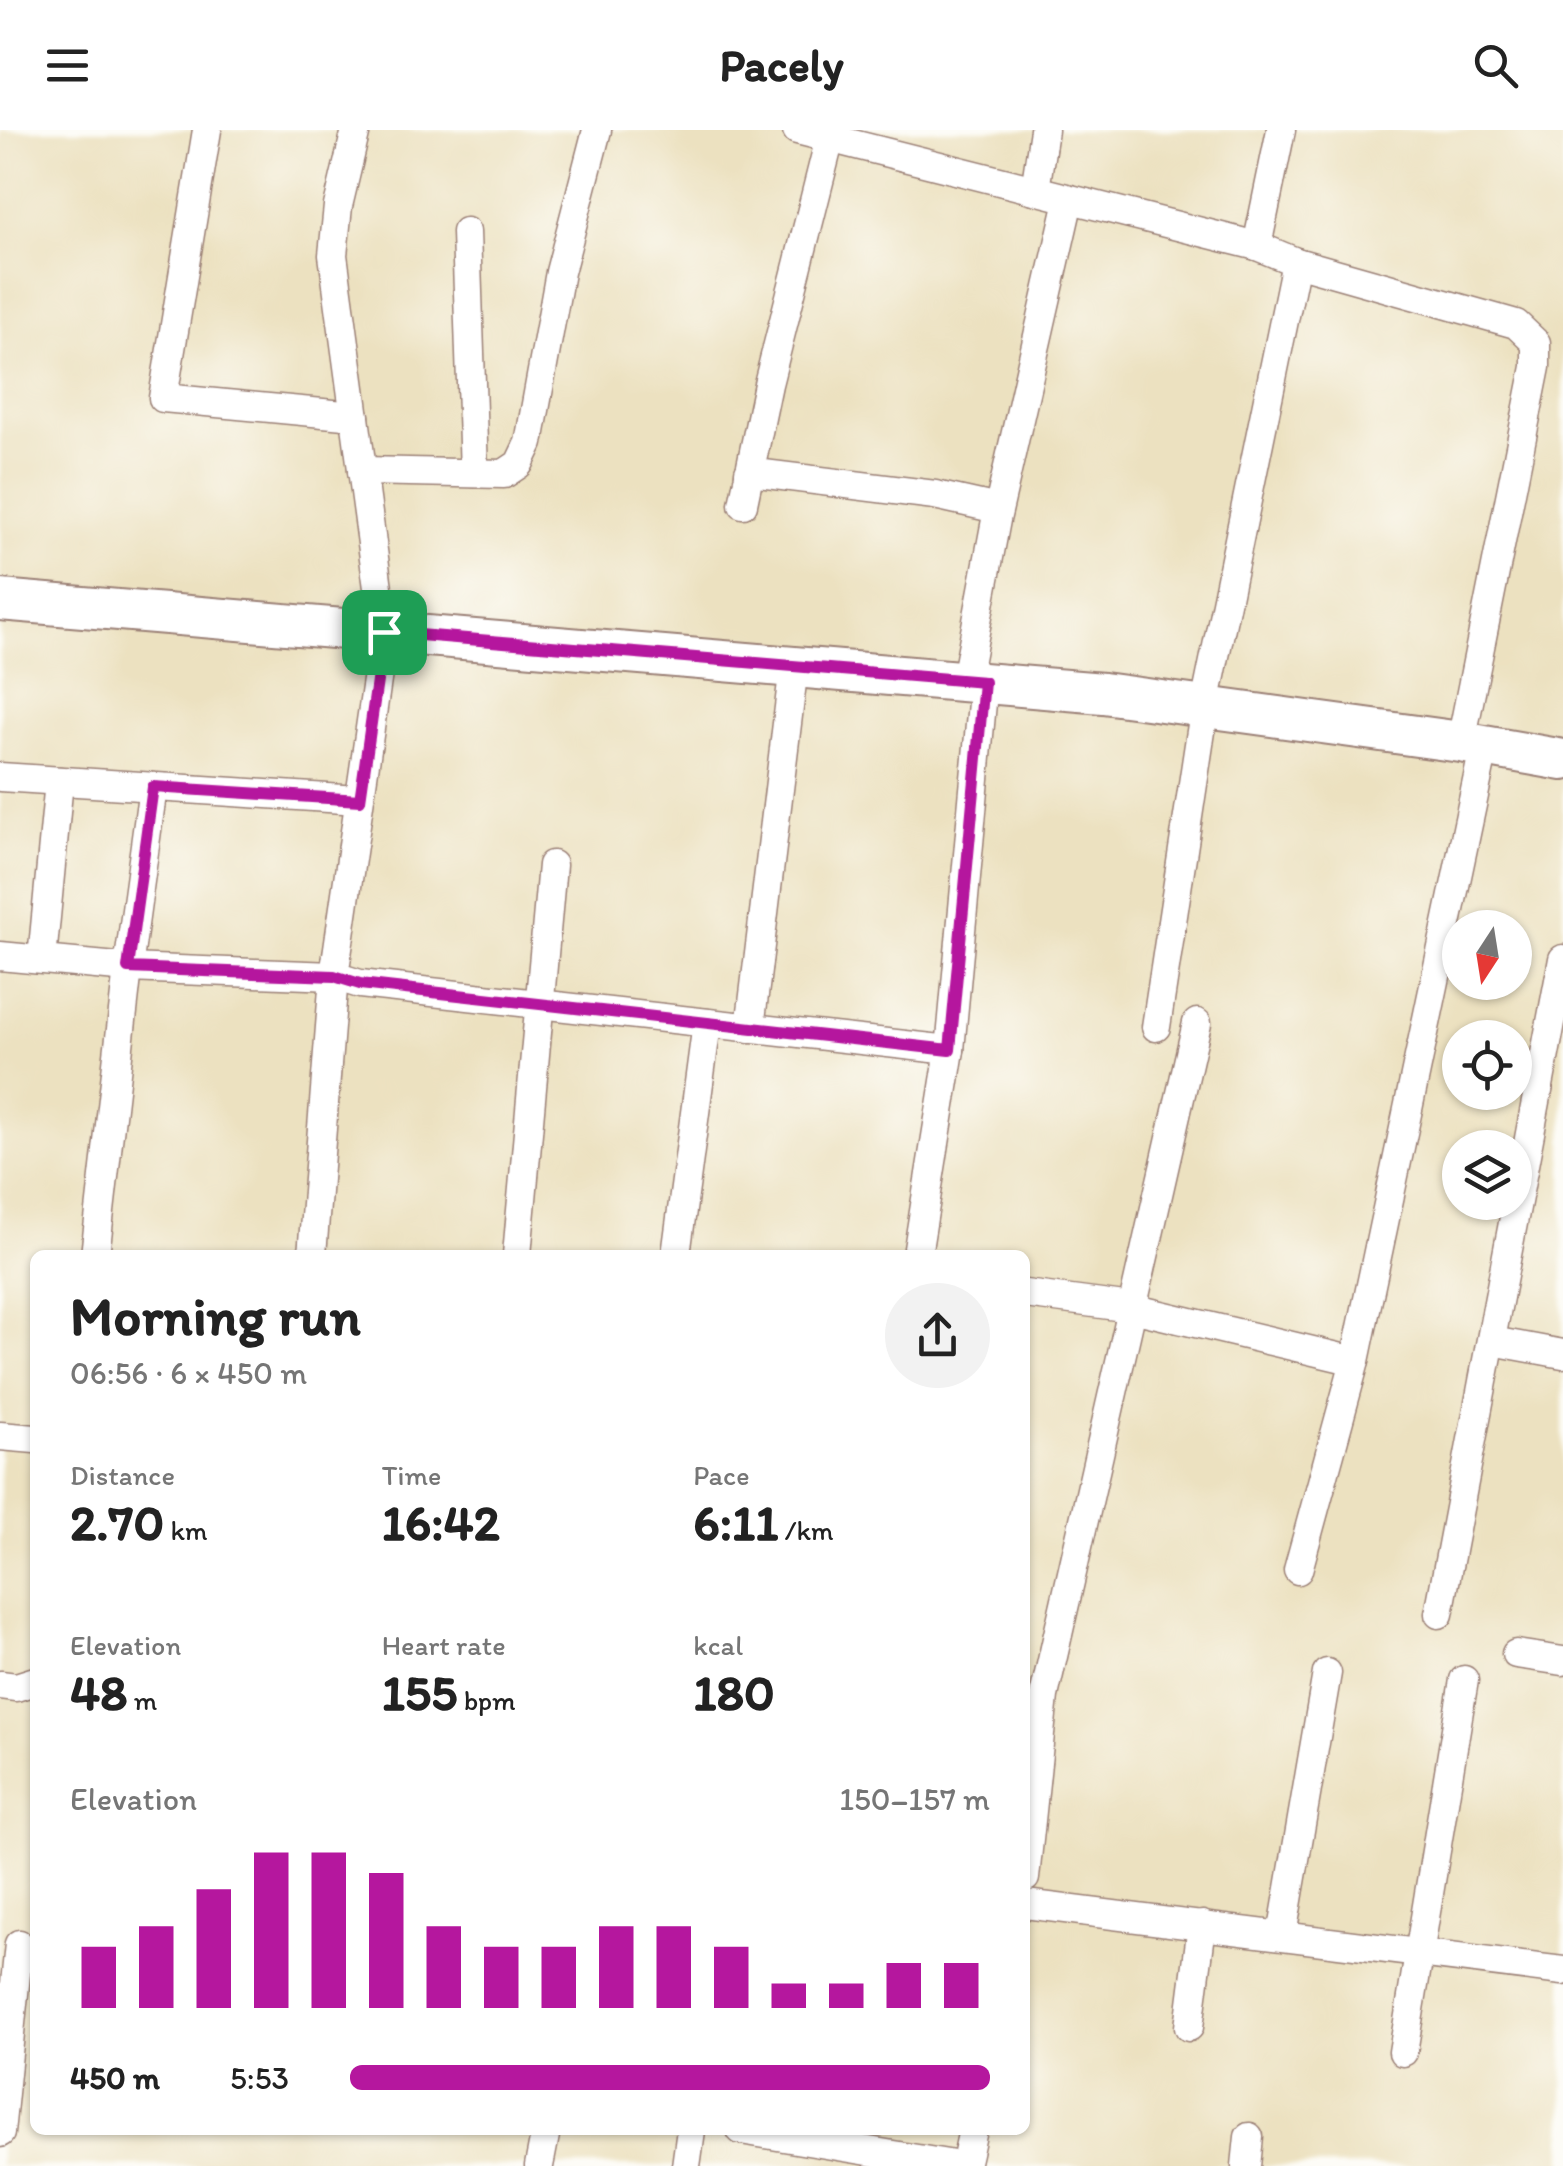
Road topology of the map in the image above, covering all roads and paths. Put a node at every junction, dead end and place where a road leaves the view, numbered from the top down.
1 (207, 130) edge
2 (356, 130) edge
3 (597, 130) edge
4 (797, 130) edge
5 (1044, 130) edge
6 (1280, 130) edge
7 (832, 133) edge
8 (1035, 190) junction
9 (1068, 200) junction
10 (466, 232) dead end
11 (1257, 246) junction
12 (1296, 262) junction
13 (355, 416) junction
14 (362, 471) junction
15 (749, 472) junction
16 (474, 473) junction
17 (743, 504) dead end
18 (998, 510) junction
19 (0, 600) edge
20 (384, 632) junction
21 (794, 666) junction
22 (976, 681) junction
23 (1206, 705) junction
24 (1473, 745) junction
25 (1563, 760) edge
26 (0, 777) edge
27 (59, 781) junction
28 (153, 787) junction
29 (360, 800) junction
30 (552, 864) dead end
31 (0, 956) edge
32 (42, 959) junction
33 (1563, 959) edge
34 (128, 968) junction
35 (334, 976) junction
36 (540, 1005) junction
37 (1197, 1022) dead end
38 (708, 1023) junction
39 (1156, 1027) dead end
40 (750, 1028) junction
41 (950, 1050) junction
42 (97, 1250) edge
43 (312, 1250) edge
44 (518, 1250) edge
45 (677, 1250) edge
46 (918, 1250) edge
47 (1030, 1295) edge
48 (1132, 1308) junction
49 (1492, 1341) junction
50 (1563, 1354) edge
51 (1356, 1361) junction
52 (0, 1436) edge
53 (30, 1439) edge
54 (1298, 1570) dead end
55 (1440, 1614) dead end
56 (1516, 1654) dead end
57 (1563, 1661) edge
58 (1327, 1673) dead end
59 (1464, 1680) dead end
60 (30, 1683) edge
61 (0, 1685) edge
62 (1030, 1830) edge
63 (1030, 1905) edge
64 (1202, 1925) junction
65 (1282, 1935) junction
66 (18, 1944) edge
67 (1419, 1952) junction
68 (1563, 1971) edge
69 (1189, 2027) dead end
70 (1403, 2052) dead end
71 (0, 2133) edge
72 (545, 2135) edge
73 (690, 2135) edge
74 (764, 2135) edge
75 (971, 2135) edge
76 (1249, 2136) dead end
77 (867, 2158) edge
78 (539, 2166) edge
79 (686, 2166) edge
80 (962, 2166) edge
81 (1246, 2166) edge

1 - 13 street
2 - 13 street
3 - 16 street
4 - 7 street
5 - 8 street
6 - 11 street
7 - 8 street
7 - 15 street
8 - 9 street
9 - 11 street
9 - 18 street
10 - 16 street
11 - 12 street
12 - 23 street
12 - 24 street
13 - 14 street
14 - 16 street
14 - 20 street
15 - 17 street
15 - 18 street
18 - 22 street
19 - 20 street
20 - 21 street
20 - 29 street
21 - 22 street
21 - 40 street
22 - 23 street
22 - 41 street
23 - 24 street
23 - 39 street
24 - 25 street
24 - 51 street
26 - 27 street
27 - 28 street
27 - 32 street
28 - 29 street
28 - 34 street
29 - 35 street
30 - 36 street
31 - 32 street
32 - 34 street
33 - 49 street
34 - 35 street
34 - 42 street
35 - 36 street
35 - 43 street
36 - 38 street
36 - 44 street
37 - 48 street
38 - 40 street
38 - 45 street
40 - 41 street
41 - 46 street
47 - 48 street
48 - 51 street
48 - 62 street
49 - 50 street
49 - 55 street
51 - 54 street
52 - 53 street
56 - 57 street
58 - 65 street
59 - 67 street
60 - 61 street
63 - 64 street
64 - 65 street
64 - 69 street
65 - 67 street
66 - 71 street
67 - 68 street
67 - 70 street
72 - 78 street
73 - 79 street
74 - 77 street
75 - 80 street
76 - 81 street
77 - 80 street

